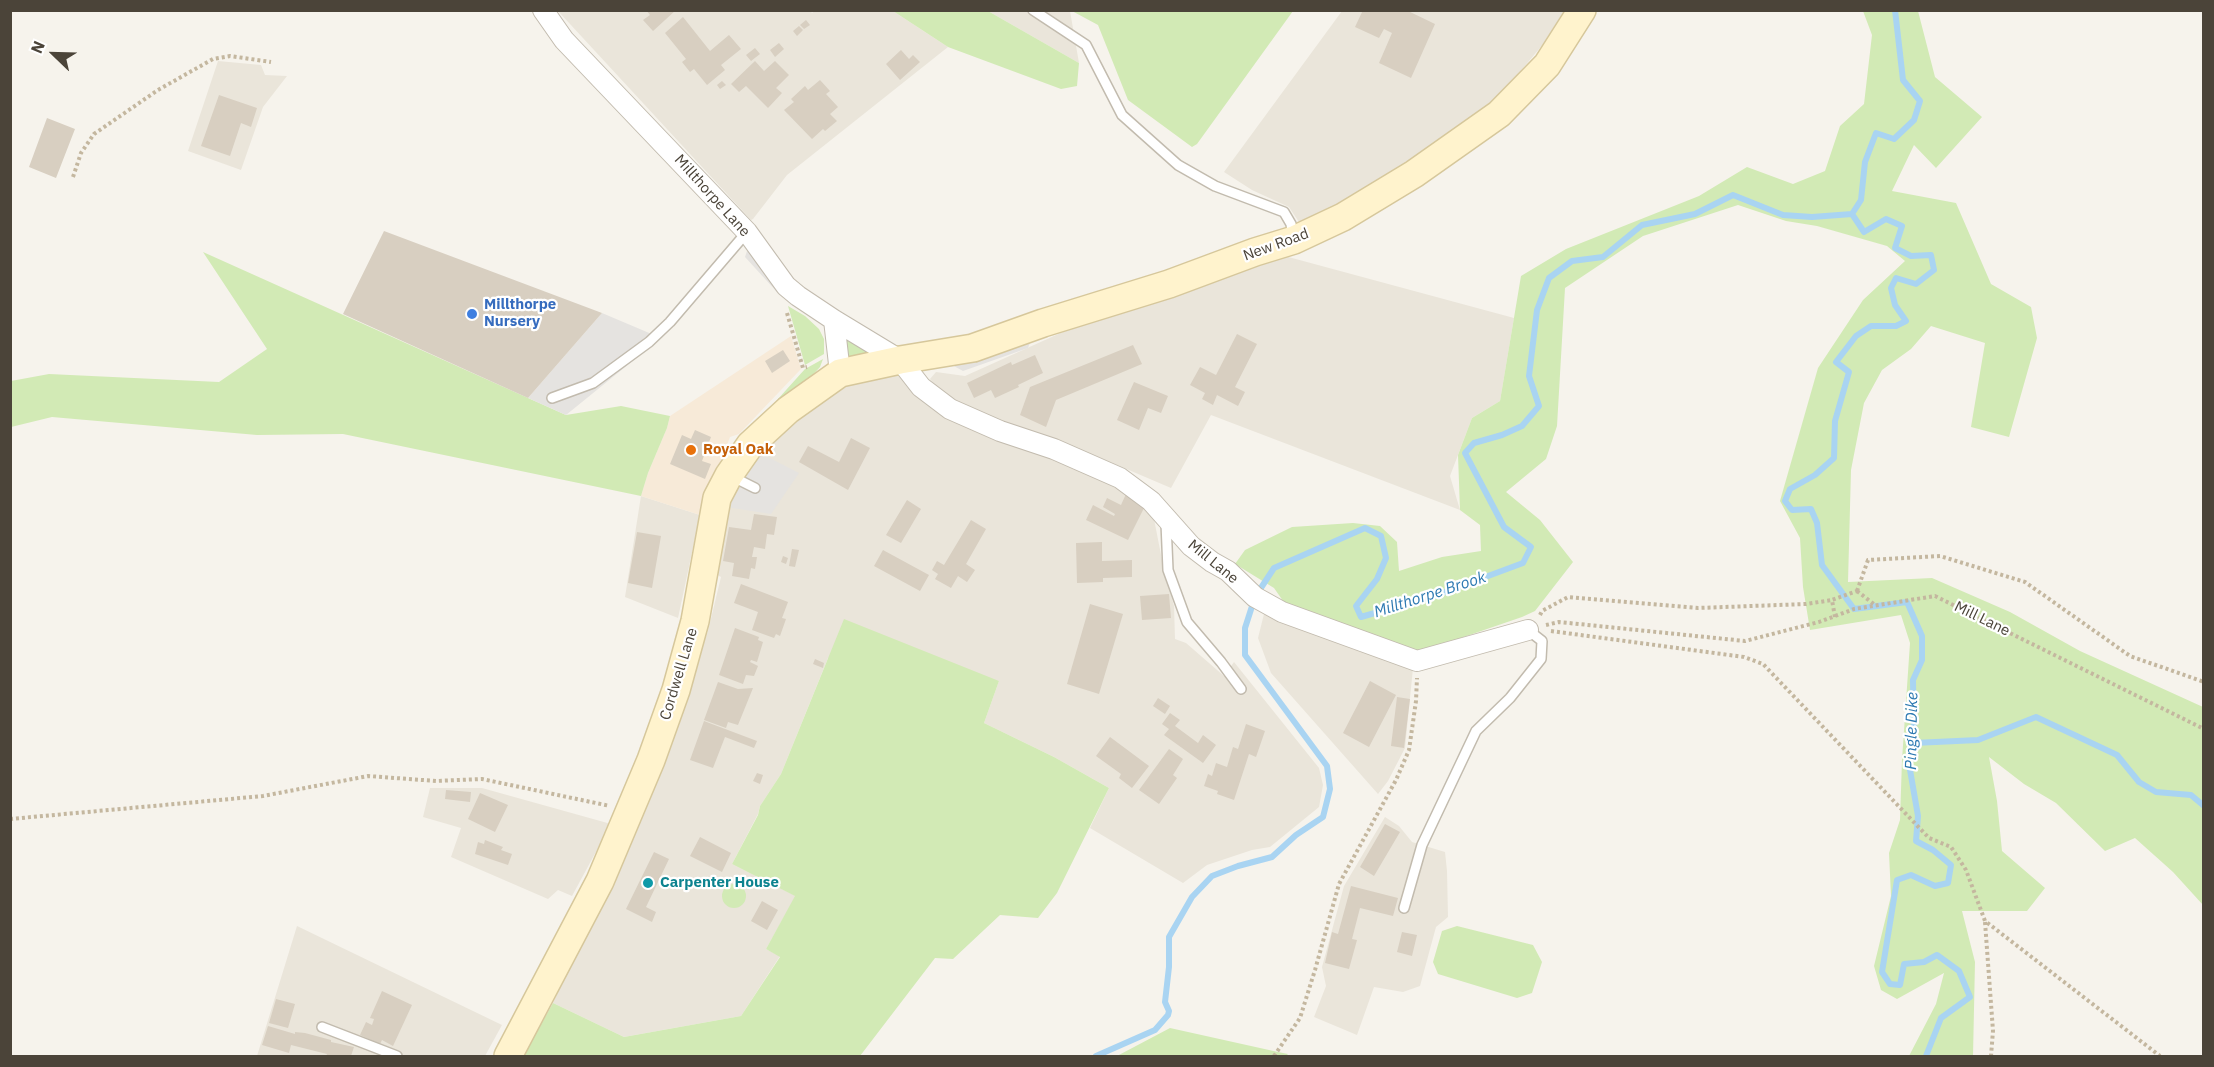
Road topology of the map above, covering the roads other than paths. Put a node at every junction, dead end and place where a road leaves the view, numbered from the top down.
1 (543, 10) edge
2 (1034, 10) edge
3 (1582, 10) edge
4 (747, 232) junction
5 (1294, 240) junction
6 (834, 320) junction
7 (900, 360) junction
8 (838, 362) junction
9 (552, 398) dead end
10 (729, 475) junction
11 (755, 488) dead end
12 (1166, 517) junction
13 (1528, 630) joint
14 (1241, 690) dead end
15 (1404, 908) dead end
16 (322, 1028) dead end
17 (397, 1056) edge
18 (508, 1056) edge

1 - 4 street, Millthorpe Lane
2 - 5 lane
3 - 5 main road, New Road
4 - 6 street, Millthorpe Lane
4 - 9 lane
5 - 7 main road, New Road
6 - 7 street, Millthorpe Lane
6 - 8 street
7 - 8 main road, Cordwell Lane
7 - 12 street, Mill Lane
8 - 10 main road, Cordwell Lane
10 - 11 lane
10 - 18 main road, Cordwell Lane
12 - 13 street, Mill Lane
12 - 14 lane
13 - 15 lane
16 - 17 lane

